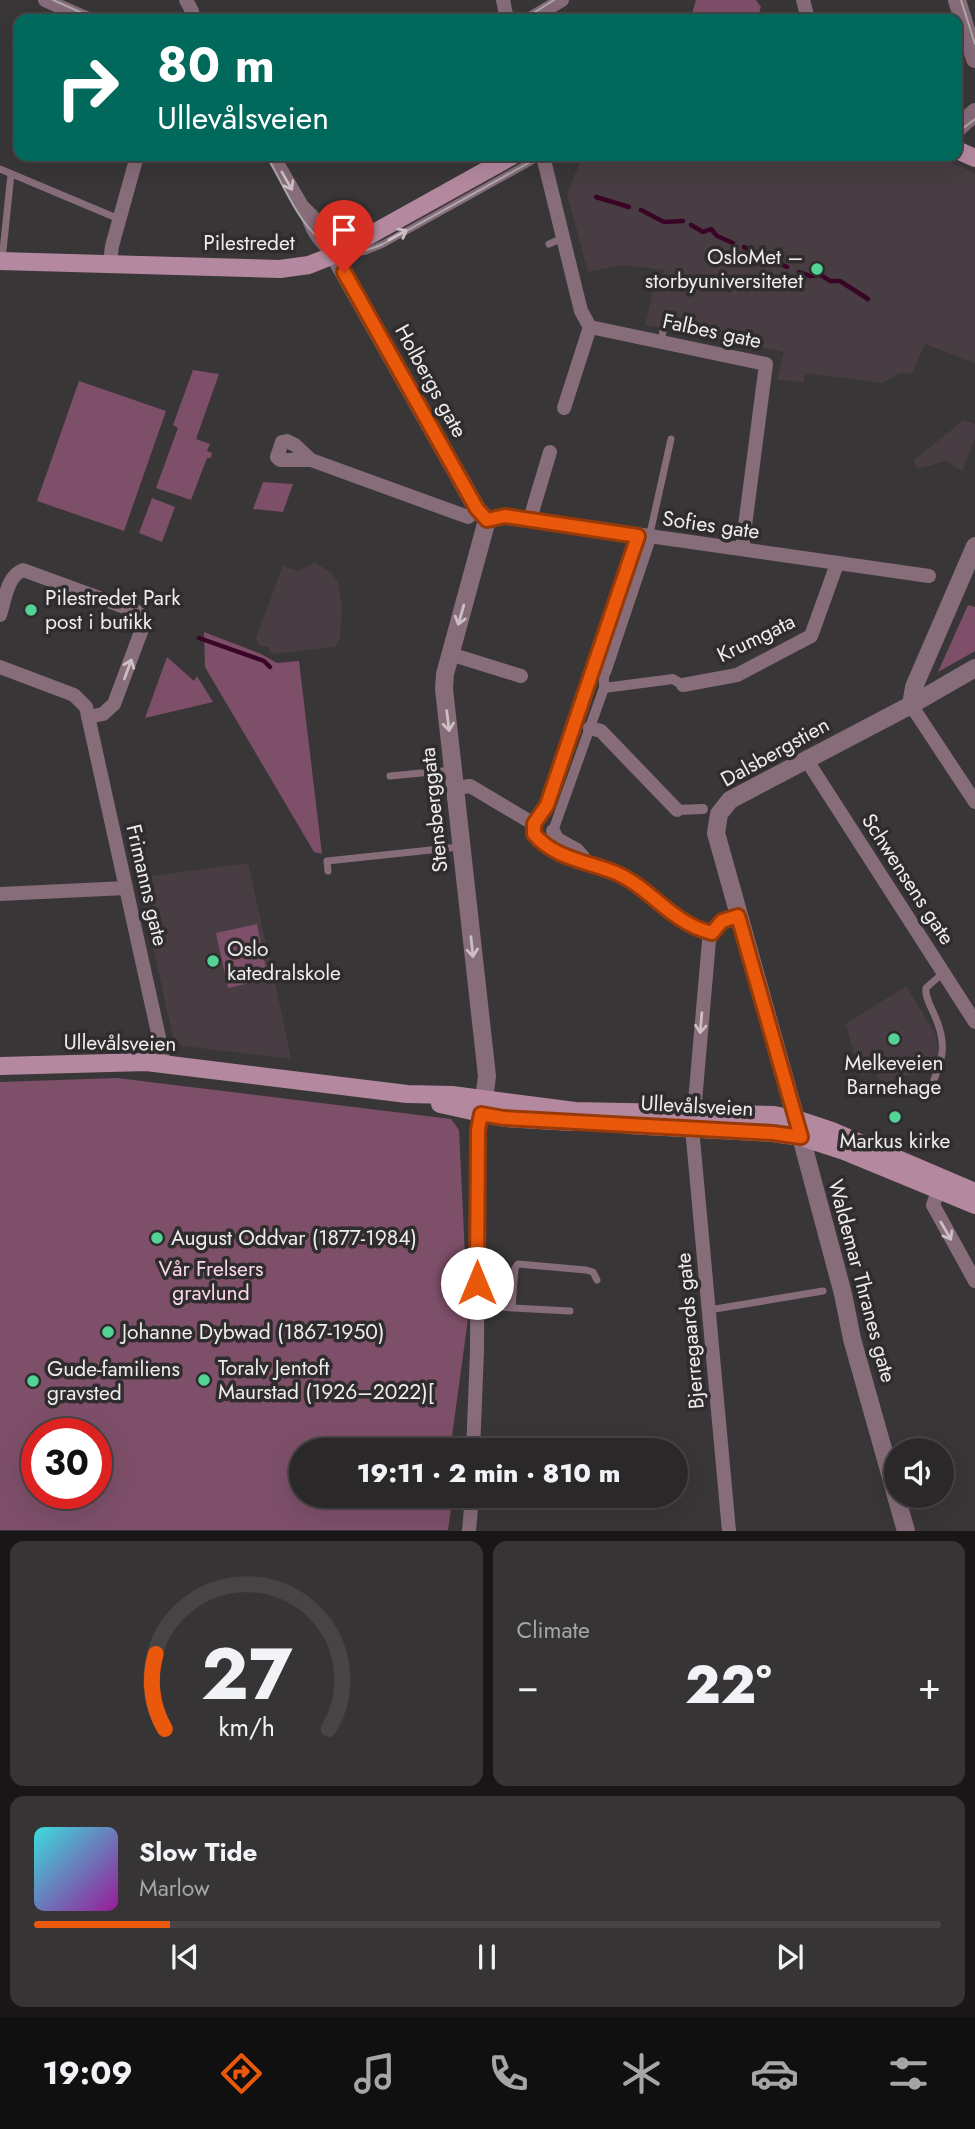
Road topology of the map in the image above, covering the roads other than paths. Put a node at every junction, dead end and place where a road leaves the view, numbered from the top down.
1 (45, 0) edge
2 (562, 0) edge
3 (77, 14) edge
4 (538, 14) edge
5 (962, 16) edge
6 (975, 59) edge
7 (975, 111) edge
8 (962, 124) edge
9 (136, 161) edge
10 (276, 161) edge
11 (503, 161) edge
12 (533, 161) edge
13 (543, 161) edge
14 (0, 169) edge
15 (11, 174) junction
16 (119, 219) junction
17 (334, 255) junction
18 (1, 261) edge
19 (110, 263) junction
20 (666, 316) dead end
21 (590, 327) junction
22 (661, 341) junction
23 (564, 408) dead end
24 (671, 439) dead end
25 (550, 452) dead end
26 (311, 460) dead end
27 (482, 515) junction
28 (530, 519) junction
29 (644, 537) junction
30 (975, 545) edge
31 (742, 549) junction
32 (837, 564) junction
33 (929, 576) dead end
34 (0, 615) edge
35 (450, 654) junction
36 (0, 667) edge
37 (975, 668) edge
38 (604, 672) joint
39 (521, 676) dead end
40 (683, 685) joint
41 (604, 688) junction
42 (912, 705) junction
43 (88, 717) junction
44 (590, 728) junction
45 (806, 760) junction
46 (390, 776) dead end
47 (455, 779) junction
48 (975, 802) edge
49 (703, 809) dead end
50 (677, 810) joint
51 (534, 824) junction
52 (553, 831) joint
53 (461, 846) junction
54 (590, 865) junction
55 (328, 871) dead end
56 (126, 888) junction
57 (0, 894) edge
58 (738, 916) junction
59 (712, 933) junction
60 (943, 972) junction
61 (975, 1022) edge
62 (163, 1063) junction
63 (0, 1066) edge
64 (930, 1089) dead end
65 (481, 1114) junction
66 (796, 1119) junction
67 (693, 1121) junction
68 (801, 1137) junction
69 (939, 1184) junction
70 (975, 1192) edge
71 (975, 1205) edge
72 (597, 1280) dead end
73 (975, 1281) edge
74 (822, 1291) dead end
75 (477, 1306) junction
76 (512, 1307) junction
77 (709, 1310) junction
78 (570, 1311) dead end
79 (473, 1438) edge
80 (884, 1453) edge
81 (471, 1508) edge
82 (899, 1508) edge
83 (469, 1531) edge
84 (729, 1531) edge
85 (906, 1531) edge

1 - 3 street
2 - 4 street
5 - 6 street
7 - 8 street
9 - 16 street
10 -> 17 street, Holbergs gate
11 - 17 main road, Pilestredet
17 -> 12 lane
13 - 21 street
14 - 15 lane
15 - 16 lane
15 - 18 lane
16 - 19 street
17 - 19 main road, Pilestredet
17 - 27 street, Holbergs gate
18 - 19 main road, Pilestredet
20 - 22 lane
21 - 22 street, Falbes gate
21 - 23 street
22 - 31 street, Falbes gate
24 - 29 lane
25 - 28 street
26 - 27 street, Sofies gate
27 - 28 street, Sofies gate
27 -> 35 street, Stensberggata
28 - 29 street, Sofies gate
29 - 31 street, Sofies gate
29 - 38 street
29 - 51 street
30 - 42 street
31 - 32 street, Sofies gate
32 - 33 street, Sofies gate
32 - 40 street, Krumgata
43 -> 34 street
35 - 39 street
35 -> 47 street, Stensberggata
36 - 43 street
37 - 42 street, Dalsbergstien
38 - 41 street
40 - 41 street, Krumgata
41 - 44 street
42 - 45 street, Dalsbergstien
42 - 48 street
43 - 56 street, Frimanns gate
44 - 50 street
44 - 52 street
45 - 58 street, Dalsbergstien
45 - 60 street, Schwensens gate
46 - 47 lane
47 - 51 street
47 - 53 street, Stensberggata
49 - 50 street
51 - 54 street
52 - 54 street
53 - 55 lane
53 -> 65 street, Stensberggata
54 - 59 street
56 - 57 street
56 - 62 street, Frimanns gate
58 - 59 street
58 - 66 street, Waldemar Thranes gate
59 -> 67 street
60 - 61 street, Schwensens gate
60 - 64 lane
62 - 63 main road, Ullevålsveien
62 - 65 main road, Ullevålsveien
65 - 67 main road, Ullevålsveien
65 - 75 street
66 - 67 main road, Ullevålsveien
66 - 68 street, Waldemar Thranes gate
66 - 69 main road, Ullevålsveien
67 - 68 main road, Ullevålsveien
67 - 77 street, Bjerregaards gate
68 - 69 main road, Ullevålsveien
68 - 80 street, Waldemar Thranes gate
69 - 70 main road, Ullevålsveien
69 - 71 main road, Ullevålsveien
69 -> 73 street
72 - 76 lane
74 - 77 lane
75 - 76 lane
75 - 79 street
76 - 78 lane
77 - 84 street, Bjerregaards gate
81 - 83 street
82 - 85 street, Waldemar Thranes gate

